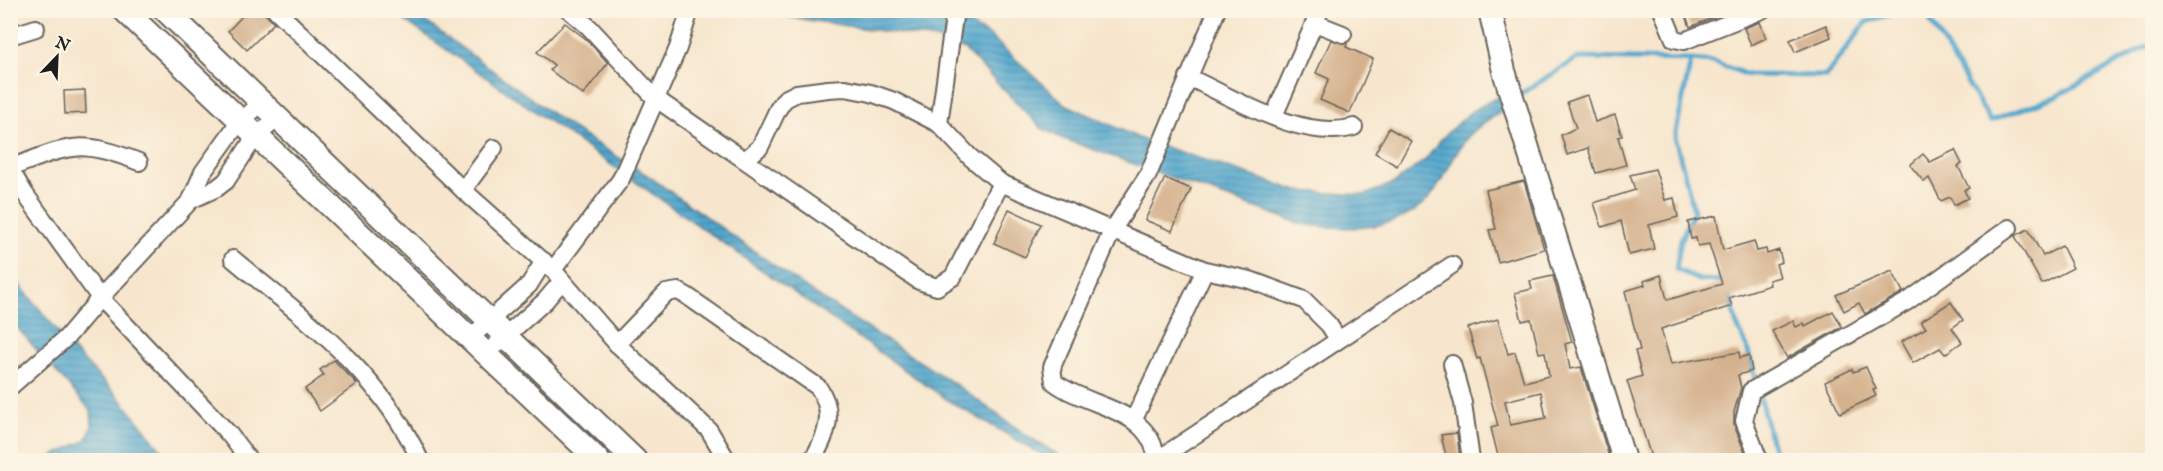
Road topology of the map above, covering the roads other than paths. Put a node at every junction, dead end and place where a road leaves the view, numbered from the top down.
1 (124, 10) edge
2 (165, 10) edge
3 (276, 10) edge
4 (569, 10) edge
5 (690, 10) edge
6 (1217, 10) edge
7 (1490, 10) edge
8 (1662, 10) edge
9 (1762, 10) edge
10 (955, 11) edge
11 (1317, 17) edge
12 (36, 28) dead end
13 (1343, 34) dead end
14 (10, 36) edge
15 (1188, 77) junction
16 (655, 98) junction
17 (269, 112) junction
18 (1274, 116) junction
19 (939, 124) junction
20 (1354, 127) dead end
21 (247, 129) junction
22 (494, 148) dead end
23 (745, 160) junction
24 (139, 162) dead end
25 (10, 168) edge
26 (1001, 183) junction
27 (463, 190) junction
28 (191, 200) junction
29 (2009, 228) dead end
30 (1112, 231) junction
31 (233, 259) dead end
32 (1452, 265) dead end
33 (1205, 270) junction
34 (553, 271) junction
35 (100, 298) junction
36 (490, 321) junction
37 (506, 337) junction
38 (469, 339) junction
39 (1338, 339) junction
40 (617, 344) junction
41 (486, 354) junction
42 (1452, 364) dead end
43 (10, 387) edge
44 (1134, 419) junction
45 (249, 460) edge
46 (420, 460) edge
47 (598, 460) edge
48 (635, 460) edge
49 (727, 460) edge
50 (813, 460) edge
51 (1157, 460) edge
52 (1471, 460) edge
53 (1624, 460) edge
54 (1759, 460) edge

1 - 21 street
2 - 17 street
3 - 27 street
4 - 16 street
5 - 16 street
6 - 15 street
7 - 53 street
8 - 9 street
10 - 19 street
11 - 13 street
11 - 18 street
12 - 14 street
15 - 18 street
15 - 30 street
16 - 23 street
16 - 34 street
17 - 21 street
17 - 36 street
18 - 20 street
19 - 23 street
19 - 26 street
21 - 28 street
21 - 28 street
21 - 38 street
22 - 27 street
23 - 26 street
24 - 25 street
25 - 35 street
26 - 30 street
27 - 34 street
28 - 35 street
29 - 54 street
30 - 33 street
30 - 44 street
31 - 46 street
32 - 39 street
33 - 39 street
33 - 44 street
34 - 36 street
34 - 37 street
34 - 40 street
35 - 43 street
35 - 45 street
36 - 37 street
36 - 38 street
37 - 41 street
37 - 48 street
38 - 41 street
39 - 51 street
40 - 49 street
40 - 50 street
41 - 47 street
42 - 52 street
44 - 51 street

